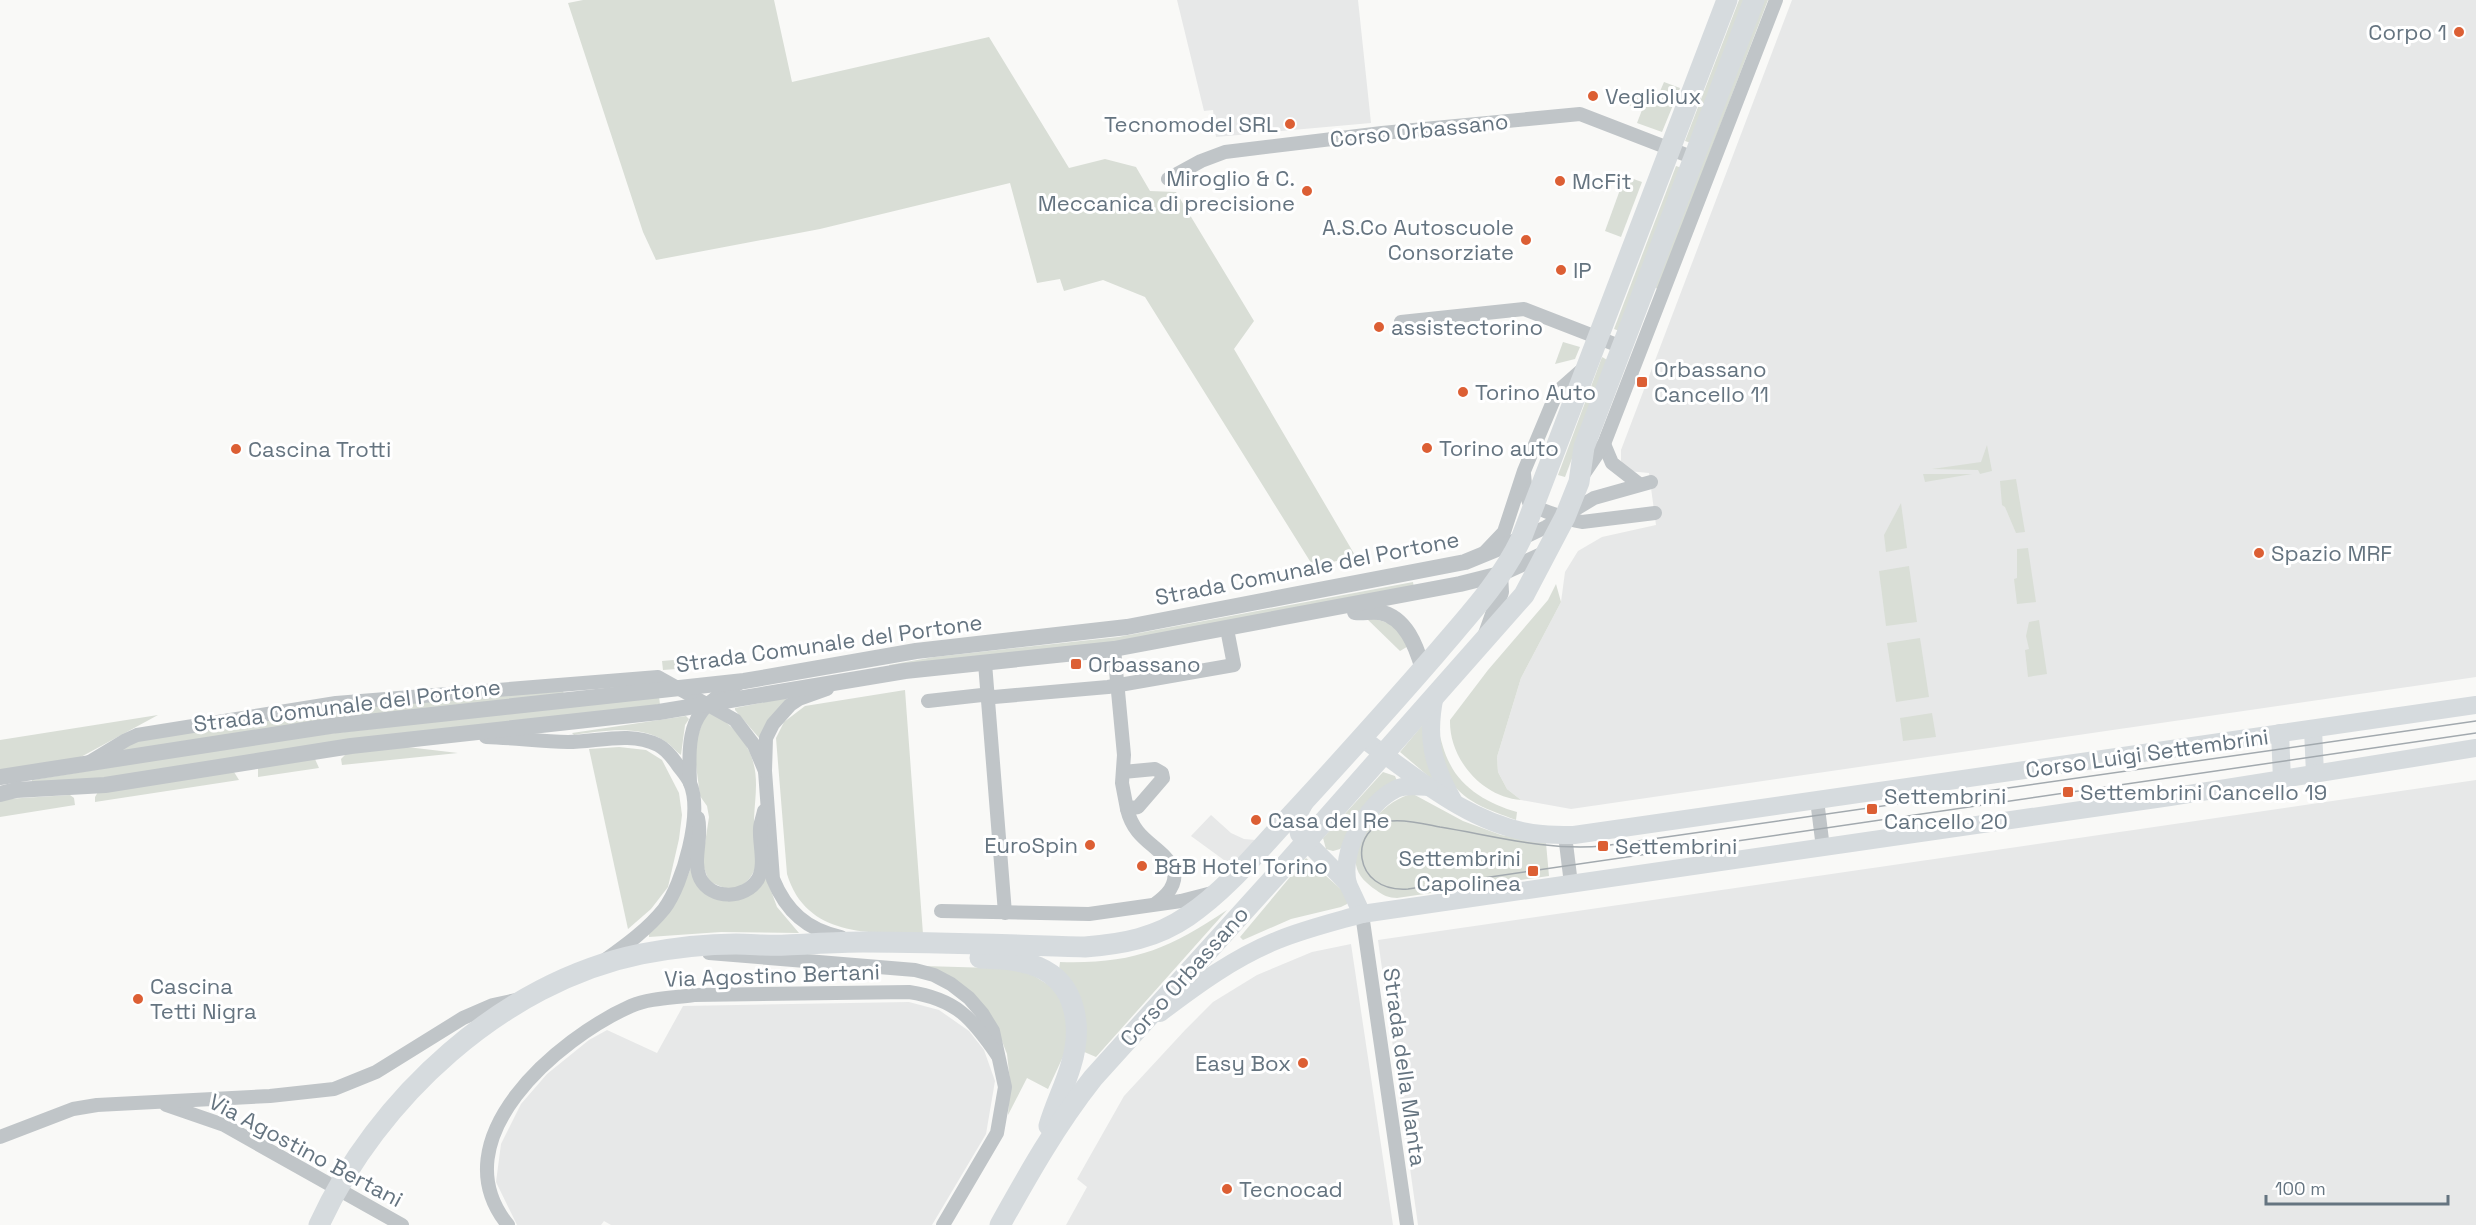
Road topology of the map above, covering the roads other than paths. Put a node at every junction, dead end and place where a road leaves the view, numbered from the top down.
1 (1727, 0) edge
2 (1754, 0) edge
3 (1776, 0) edge
4 (1670, 149) junction
5 (1694, 158) junction
6 (1168, 179) dead end
7 (1649, 304) junction
8 (1401, 322) dead end
9 (1599, 339) junction
10 (1622, 347) junction
11 (1589, 364) junction
12 (1604, 444) junction
13 (1524, 471) junction
14 (1579, 482) junction
15 (1534, 507) junction
16 (1655, 513) dead end
17 (1565, 517) junction
18 (1521, 539) junction
19 (1548, 552) junction
20 (1473, 559) junction
21 (1500, 574) junction
22 (1330, 609) junction
23 (1227, 629) junction
24 (1483, 641) junction
25 (1113, 649) junction
26 (986, 663) junction
27 (1423, 669) junction
28 (658, 676) joint
29 (855, 679) junction
30 (744, 681) junction
31 (1117, 686) junction
32 (680, 688) junction
33 (1435, 695) junction
34 (988, 696) junction
35 (928, 701) dead end
36 (708, 704) junction
37 (2476, 705) edge
38 (2313, 729) junction
39 (2280, 734) junction
40 (463, 735) junction
41 (1362, 738) junction
42 (2476, 748) edge
43 (1383, 754) junction
44 (87, 764) junction
45 (765, 771) junction
46 (1123, 772) junction
47 (2315, 774) junction
48 (0, 777) edge
49 (2282, 779) junction
50 (690, 783) junction
51 (1429, 787) junction
52 (0, 794) edge
53 (1307, 798) junction
54 (767, 799) junction
55 (1817, 800) junction
56 (694, 805) junction
57 (1456, 806) junction
58 (1126, 809) junction
59 (1564, 835) junction
60 (1307, 842) junction
61 (1823, 848) junction
62 (1348, 884) junction
63 (1571, 884) junction
64 (1218, 892) junction
65 (1153, 906) junction
66 (940, 911) dead end
67 (1005, 913) junction
68 (1362, 914) junction
69 (860, 942) junction
70 (783, 945) junction
71 (671, 950) junction
72 (597, 967) junction
73 (530, 997) junction
74 (1130, 1036) junction
75 (998, 1056) junction
76 (156, 1102) junction
77 (0, 1137) edge
78 (1042, 1149) junction
79 (324, 1216) edge
80 (402, 1225) edge
81 (508, 1225) edge
82 (943, 1225) edge
83 (1000, 1225) edge
84 (1407, 1225) edge

1 - 4 main road, Corso Orbassano
2 - 5 main road, Corso Orbassano
3 - 7 street, Corso Orbassano
4 - 5 street, Corso Orbassano
4 - 6 street, Corso Orbassano
4 - 9 main road, Corso Orbassano
5 - 7 main road, Corso Orbassano
7 - 10 main road, Corso Orbassano
7 - 12 street, Corso Orbassano
8 - 9 street
9 - 10 street
9 - 11 main road, Corso Orbassano
10 - 14 main road, Corso Orbassano
11 - 13 street, Corso Orbassano
11 - 15 main road, Corso Orbassano
12 - 14 street, Corso Orbassano
12 - 17 street, Strada Comunale del Portone
13 - 15 street
13 - 20 street, Corso Orbassano
14 - 17 main road, Corso Orbassano
15 - 17 street
15 - 18 main road, Corso Orbassano
16 - 17 street
17 - 18 street, Strada Comunale del Portone
17 - 19 main road, Corso Orbassano
18 - 20 street, Strada Comunale del Portone
18 - 21 main road, Corso Orbassano
19 - 21 street, Strada Comunale del Portone
19 - 24 main road, Corso Orbassano
20 - 21 street
20 - 30 street, Strada Comunale del Portone
21 - 22 street, Strada Comunale del Portone
21 - 24 street
21 - 27 main road, Corso Orbassano
22 - 23 street, Strada Comunale del Portone
22 - 27 street
23 - 25 street, Strada Comunale del Portone
23 - 31 street, Strada Comunale del Portone
24 - 33 main road, Corso Orbassano
25 - 26 street, Strada Comunale del Portone
25 - 31 street
26 - 29 street, Strada Comunale del Portone
26 - 34 street, Strada Comunale del Portone
27 - 41 main road, Corso Orbassano
28 - 32 street, Corso Orbassano
28 - 44 street, Strada Comunale del Portone
29 - 36 street, Strada Comunale del Portone
29 - 45 street, Corso Orbassano
30 - 32 street, Strada Comunale del Portone
30 - 36 street, Corso Orbassano
31 - 34 street, Strada Comunale del Portone
31 - 46 street
32 - 36 street, Corso Orbassano
32 - 44 street, Strada Comunale del Portone
33 - 43 main road, Corso Orbassano
33 - 57 main road
34 - 35 street, Strada Comunale del Portone
34 - 67 street, Strada Comunale del Portone
36 - 40 street, Strada Comunale del Portone
36 - 45 street, Corso Orbassano
36 - 50 street, Corso Orbassano
37 - 38 main road, Corso Luigi Settembrini
38 - 39 main road, Corso Luigi Settembrini
38 - 47 main road
39 - 49 main road
39 - 55 main road, Corso Luigi Settembrini
40 - 50 street, Corso Orbassano
40 - 52 street, Strada Comunale del Portone
41 - 43 main road, Corso Luigi Settembrini
41 - 53 main road, Corso Orbassano
42 - 47 main road, Corso Luigi Settembrini
43 - 51 main road, Corso Luigi Settembrini
43 - 60 main road, Corso Orbassano
44 - 48 street, Strada Comunale del Portone
45 - 54 street, Corso Orbassano
46 - 58 street
46 - 58 street
47 - 49 main road, Corso Luigi Settembrini
49 - 61 main road, Corso Luigi Settembrini
50 - 56 street, Corso Orbassano
51 - 57 main road, Corso Luigi Settembrini
51 - 62 main road
53 - 60 main road
53 - 64 main road, Corso Orbassano
54 - 56 street, Corso Orbassano
54 - 69 street, Corso Orbassano
55 - 59 main road, Corso Luigi Settembrini
55 - 61 street
56 - 72 street, Corso Orbassano
57 - 59 main road, Corso Luigi Settembrini
58 - 65 street
59 - 63 street
60 - 62 main road
60 - 74 main road, Corso Orbassano
61 - 63 main road, Corso Luigi Settembrini
62 - 68 main road
63 - 68 main road, Corso Luigi Settembrini
64 - 65 street, Corso Orbassano
64 - 69 main road, Corso Orbassano
65 - 67 street, Corso Orbassano
66 - 67 street, Corso Orbassano
68 - 74 main road, Corso Luigi Settembrini
68 - 84 street, Strada della Manta
69 - 70 main road, Corso Orbassano
70 - 71 main road, Corso Orbassano
70 - 78 main road
71 - 72 main road, Corso Orbassano
71 - 75 street, Via Agostino Bertani
72 - 73 main road, Corso Orbassano
73 - 76 street, Via Agostino Bertani
73 - 79 main road, Corso Orbassano
74 - 78 main road, Corso Orbassano
75 - 81 street, Via Agostino Bertani
75 - 82 street, Via Agostino Bertani
76 - 77 street, Via Agostino Bertani
76 - 80 street, Via Agostino Bertani
78 - 83 main road, Corso Orbassano

